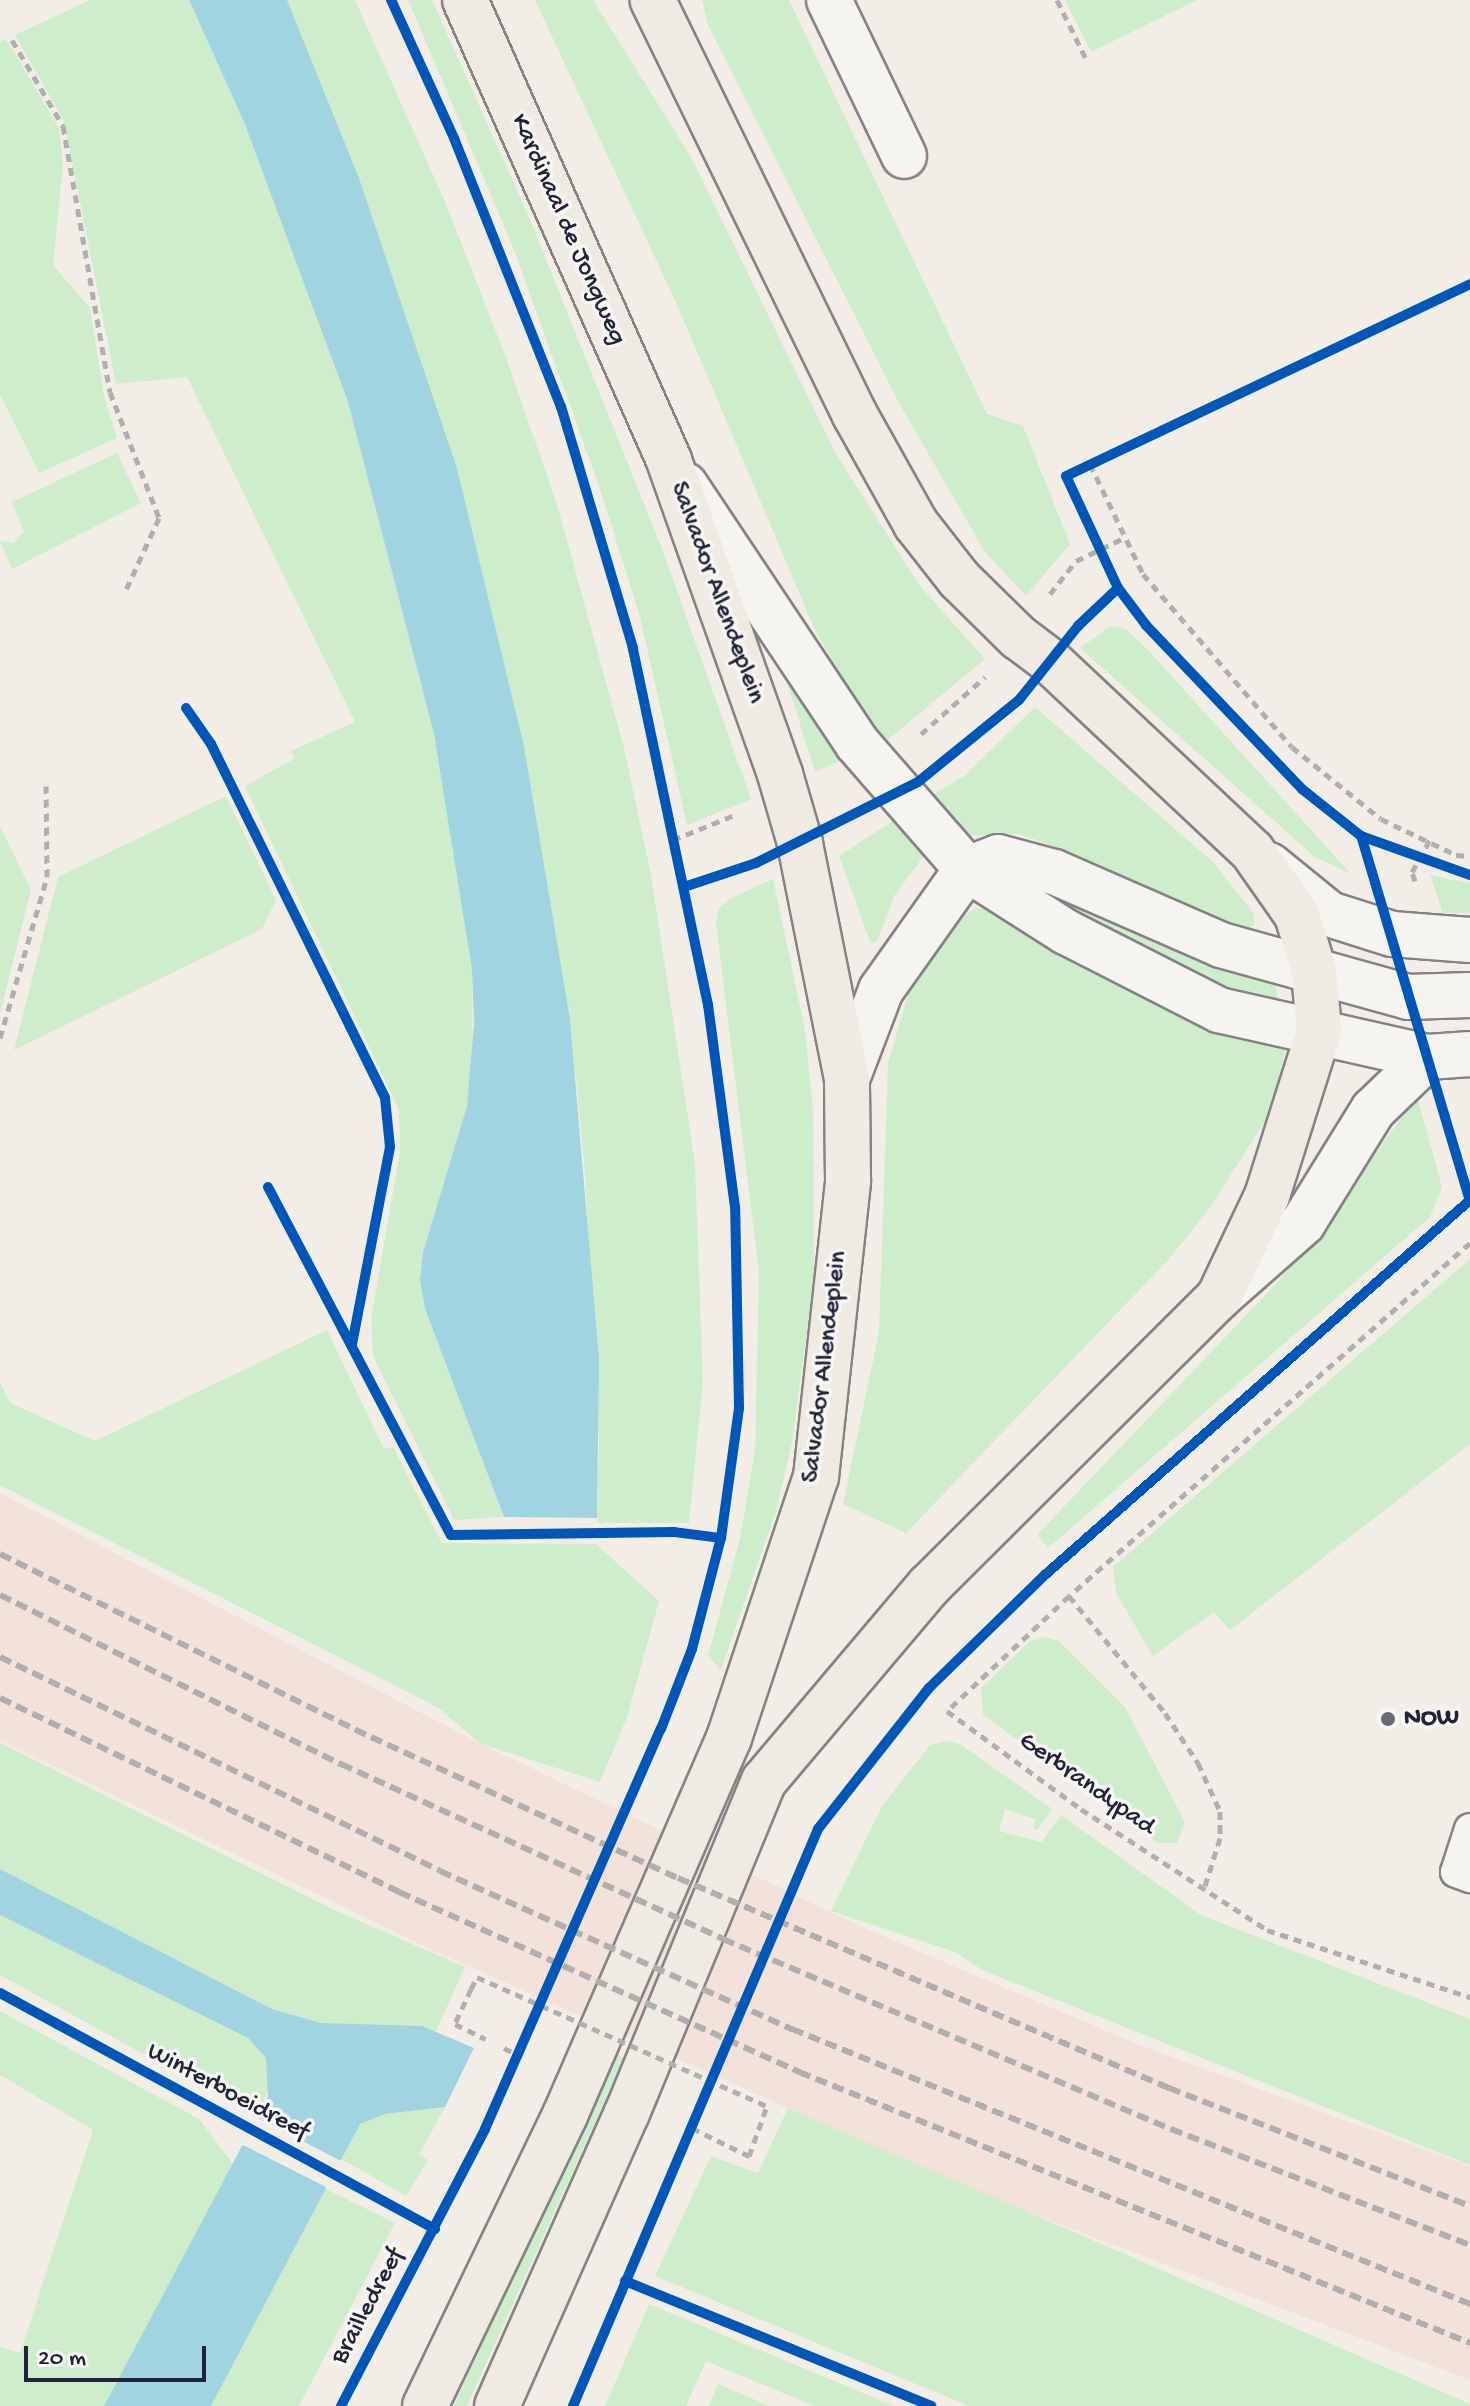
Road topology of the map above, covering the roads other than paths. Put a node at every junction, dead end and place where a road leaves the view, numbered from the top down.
1 (465, 0) edge
2 (653, 0) edge
3 (829, 0) edge
4 (904, 156) dead end
5 (669, 460) junction
6 (1252, 851) junction
7 (967, 869) junction
8 (1470, 940) edge
9 (1314, 971) junction
10 (1470, 995) edge
11 (1319, 1031) junction
12 (1449, 1055) edge
13 (847, 1079) junction
14 (1219, 1297) junction
15 (1470, 1829) edge
16 (1470, 1877) edge
17 (425, 2406) edge
18 (497, 2406) edge

1 - 5 main road, Kardinaal de Jongweg
2 - 6 main road, Salvador Allendeplein
3 - 4 main road
5 - 7 main road, Salvador Allendeplein
5 - 13 main road, Salvador Allendeplein
6 - 8 main road, Salvador Allendeplein
6 - 9 main road, Salvador Allendeplein
7 - 9 main road
7 - 11 main road, Salvador Allendeplein
7 - 13 main road, Salvador Allendeplein
9 - 10 main road
9 - 11 main road, Salvador Allendeplein
11 - 12 main road, Salvador Allendeplein
11 - 14 main road, Salvador Allendeplein
12 - 14 main road, Salvador Allendeplein
13 - 17 main road, Salvador Allendeplein
14 - 18 main road, Salvador Allendeplein
15 - 16 lane

